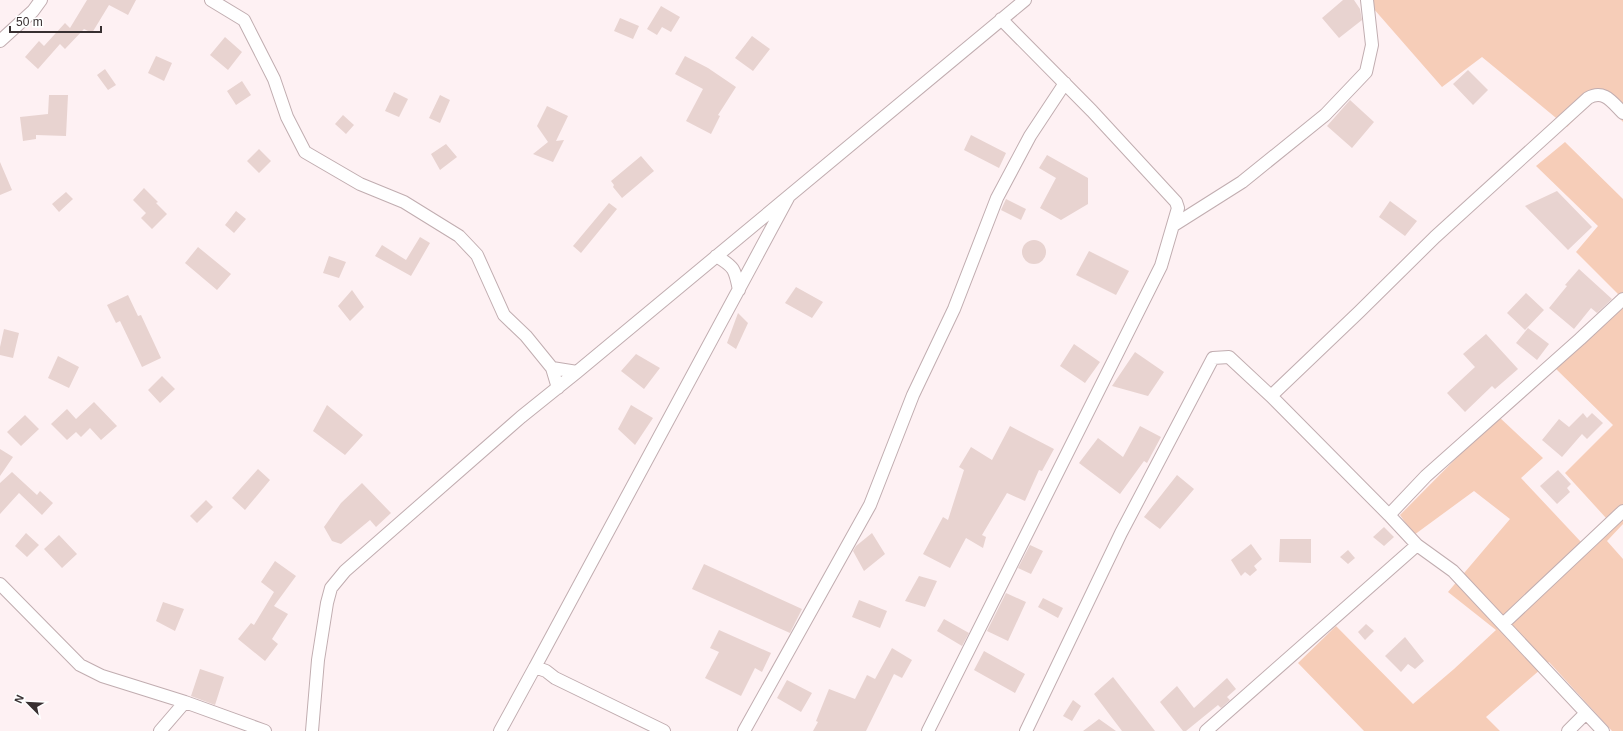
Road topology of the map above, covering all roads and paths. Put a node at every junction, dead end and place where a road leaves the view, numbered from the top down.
1 (41, 0) edge
2 (211, 0) edge
3 (1024, 0) edge
4 (1367, 0) edge
5 (1001, 19) junction
6 (0, 41) edge
7 (1065, 83) junction
8 (1623, 113) edge
9 (791, 193) junction
10 (1174, 225) junction
11 (716, 256) junction
12 (739, 290) junction
13 (1623, 299) edge
14 (552, 368) junction
15 (577, 372) junction
16 (558, 388) junction
17 (1271, 396) junction
18 (1623, 511) edge
19 (1389, 515) junction
20 (1417, 545) junction
21 (0, 584) edge
22 (1503, 624) junction
23 (535, 667) junction
24 (185, 702) junction
25 (1586, 713) junction
26 (160, 731) edge
27 (265, 731) edge
28 (312, 731) edge
29 (500, 731) edge
30 (664, 731) edge
31 (744, 731) edge
32 (928, 731) edge
33 (1026, 731) edge
34 (1206, 731) edge
35 (1568, 731) edge
36 (1603, 731) edge

1 - 6 street
2 - 14 street
3 - 5 street
4 - 10 street
5 - 7 street
5 - 9 street
7 - 10 street
7 - 31 street
8 - 17 street
9 - 11 street
9 - 12 street
10 - 32 street
11 - 12 street
11 - 15 street
12 - 23 street
13 - 19 street
14 - 15 street
14 - 16 street
15 - 16 street
16 - 28 street
17 - 19 street
17 - 33 street
18 - 22 street
19 - 20 street
20 - 22 street
20 - 34 street
21 - 24 street
22 - 25 street
23 - 29 street
23 - 30 street
24 - 26 street
24 - 27 street
25 - 35 street
25 - 36 street

